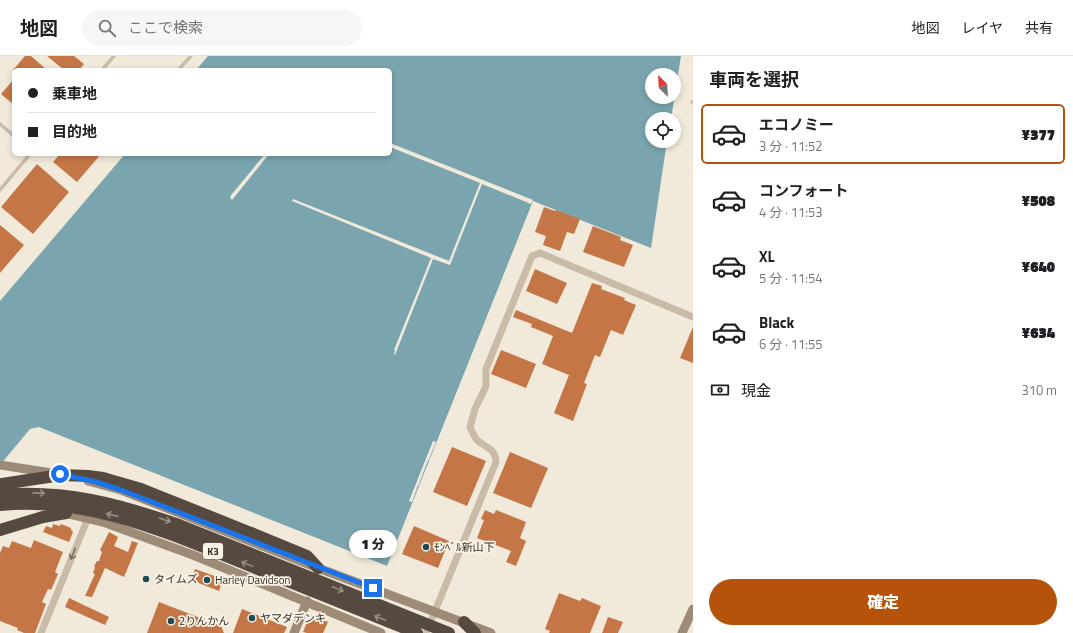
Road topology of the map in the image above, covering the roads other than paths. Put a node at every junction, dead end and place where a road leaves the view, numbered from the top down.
1 (114, 56) edge
2 (191, 56) edge
3 (104, 68) edge
4 (180, 68) edge
5 (0, 124) edge
6 (12, 134) edge
7 (28, 156) edge
8 (0, 190) edge
9 (693, 317) edge
10 (2, 466) edge
11 (0, 484) edge
12 (0, 495) edge
13 (0, 499) edge
14 (0, 505) edge
15 (66, 513) junction
16 (88, 518) junction
17 (0, 530) edge
18 (318, 568) junction
19 (307, 601) junction
20 (693, 609) edge
21 (435, 612) junction
22 (464, 622) junction
23 (41, 633) edge
24 (294, 633) edge
25 (381, 633) edge
26 (416, 633) edge
27 (426, 633) edge
28 (449, 633) edge
29 (475, 633) edge
30 (491, 633) edge
31 (682, 633) edge

1 - 3 lane
2 - 4 lane
5 - 6 lane
7 - 8 lane
9 - 21 street
10 - 18 street
11 - 18 highway, bridge
12 -> 28 highway, K3, bridge
13 - 15 street
26 -> 14 highway, K3, bridge
15 - 16 street
15 - 17 highway
16 - 19 street
16 -> 23 street
18 - 19 street
18 - 21 street
19 - 24 street
19 - 25 street
20 - 31 street
21 - 22 street
21 - 27 street
22 - 29 highway
22 - 30 street

